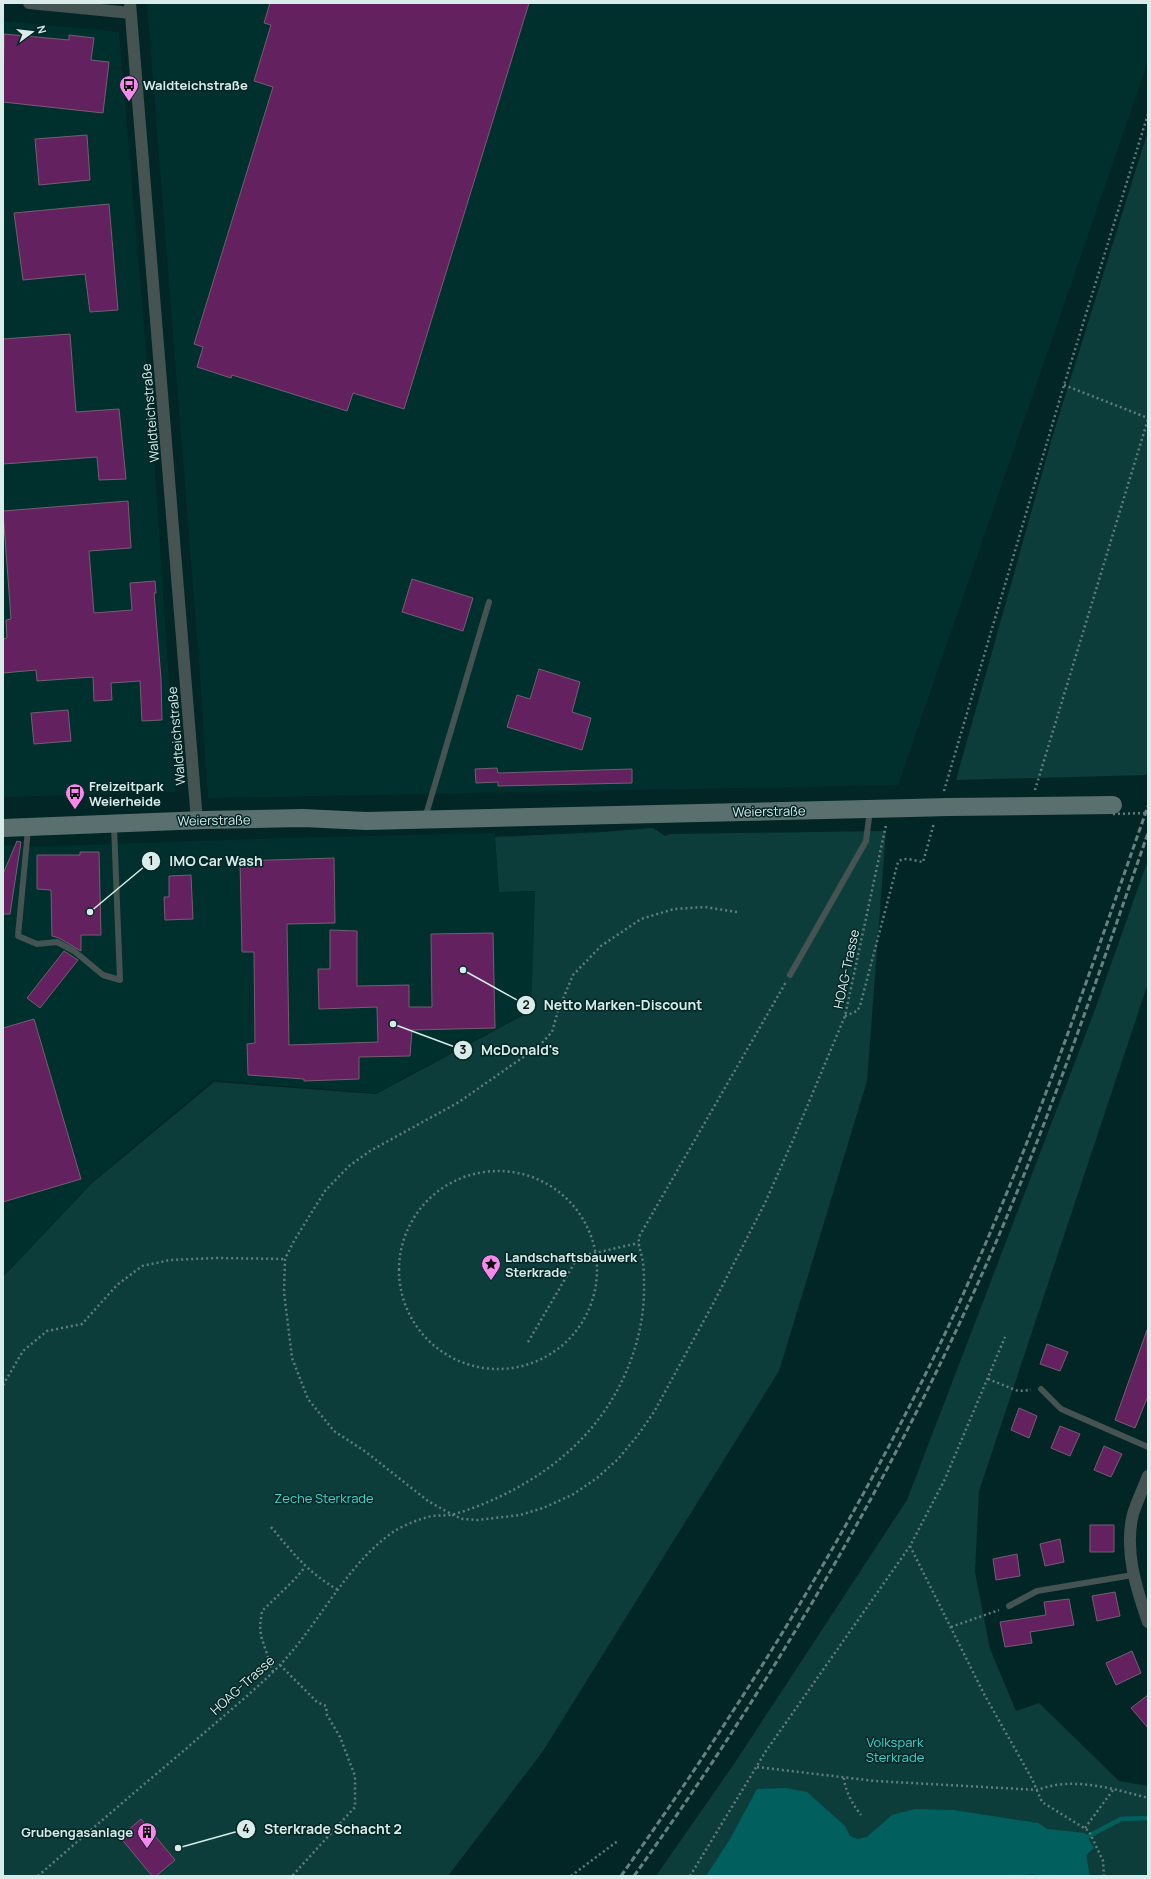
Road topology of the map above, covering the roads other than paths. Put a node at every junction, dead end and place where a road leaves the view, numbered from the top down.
1 (29, 3) edge
2 (131, 8) edge
3 (489, 602) dead end
4 (871, 809) junction
5 (1113, 810) road end
6 (425, 819) junction
7 (197, 821) junction
8 (114, 823) junction
9 (28, 827) junction
10 (3, 828) edge
11 (790, 975) road end
12 (1041, 1389) road end
13 (1148, 1447) edge
14 (1148, 1476) edge
15 (1133, 1575) junction
16 (1009, 1606) road end
17 (1148, 1622) edge

1 - 2 street
2 - 7 street, Waldteichstraße
3 - 6 lane
4 - 5 main road, Weierstraße, bridge
4 - 6 main road, Weierstraße
4 - 11 lane
6 - 7 main road, Weierstraße
7 - 8 main road, Weierstraße
8 - 9 main road, Weierstraße
8 - 9 lane
9 - 10 main road, Weierstraße
12 - 13 lane
14 - 15 street
15 - 16 lane
15 - 17 street

